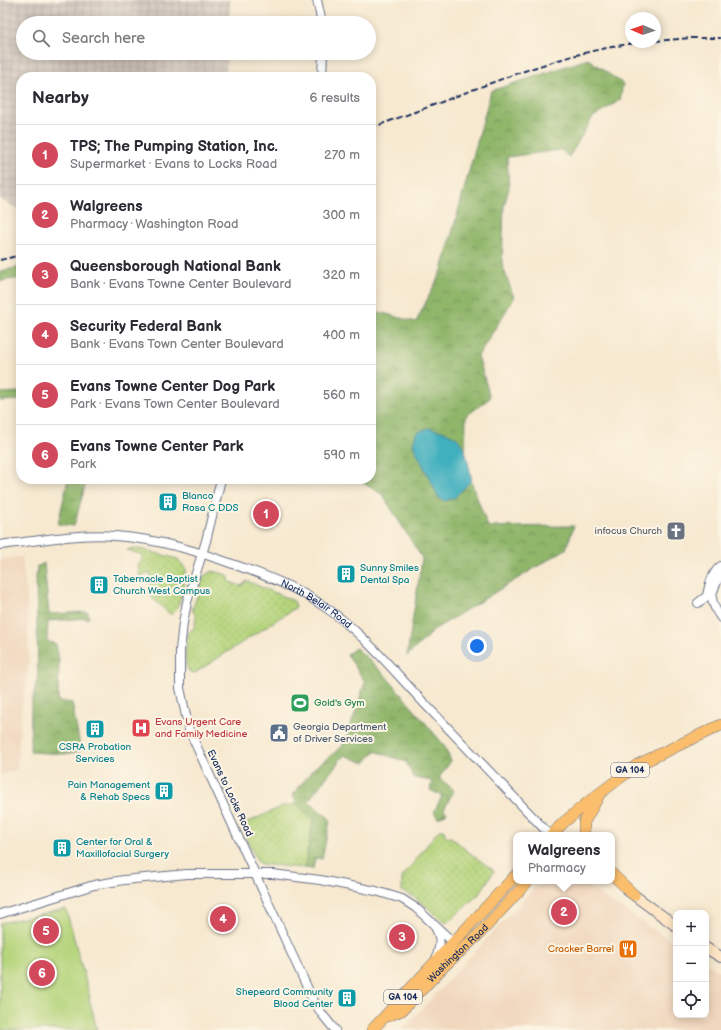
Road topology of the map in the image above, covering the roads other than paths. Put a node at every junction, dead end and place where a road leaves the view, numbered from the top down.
1 (316, 0) edge
2 (320, 16) edge
3 (323, 60) edge
4 (322, 72) edge
5 (220, 484) edge
6 (0, 545) edge
7 (201, 553) junction
8 (721, 566) edge
9 (721, 574) edge
10 (698, 604) dead end
11 (721, 618) edge
12 (721, 725) edge
13 (602, 792) junction
14 (548, 832) edge
15 (554, 832) edge
16 (584, 832) edge
17 (256, 873) junction
18 (615, 877) edge
19 (513, 878) edge
20 (615, 882) edge
21 (525, 884) edge
22 (634, 895) junction
23 (0, 914) edge
24 (432, 922) junction
25 (673, 924) edge
26 (454, 943) junction
27 (709, 950) edge
28 (721, 957) edge
29 (435, 964) junction
30 (384, 1018) junction
31 (335, 1030) edge
32 (372, 1030) edge

1 - 2 street
3 - 4 street
5 - 7 street, Evans to Locks Road
6 - 7 street, North Belair Road
7 - 14 street, North Belair Road
7 - 17 street, Evans to Locks Road
8 - 10 street
9 - 11 street
12 - 13 main road, GA 104
13 - 15 main road, GA 104
13 - 16 main road
17 - 23 street
17 - 24 street
17 - 31 street, Evans to Locks Road
18 - 22 main road
19 - 26 main road, Washington Road / GA 104
20 - 22 main road
21 - 30 main road, Washington Road
22 - 25 main road
24 - 26 street
24 - 29 street
26 - 29 main road, Washington Road / GA 104
27 - 28 main road
29 - 30 main road, Washington Road / GA 104
30 - 32 main road, Washington Road / GA 104

